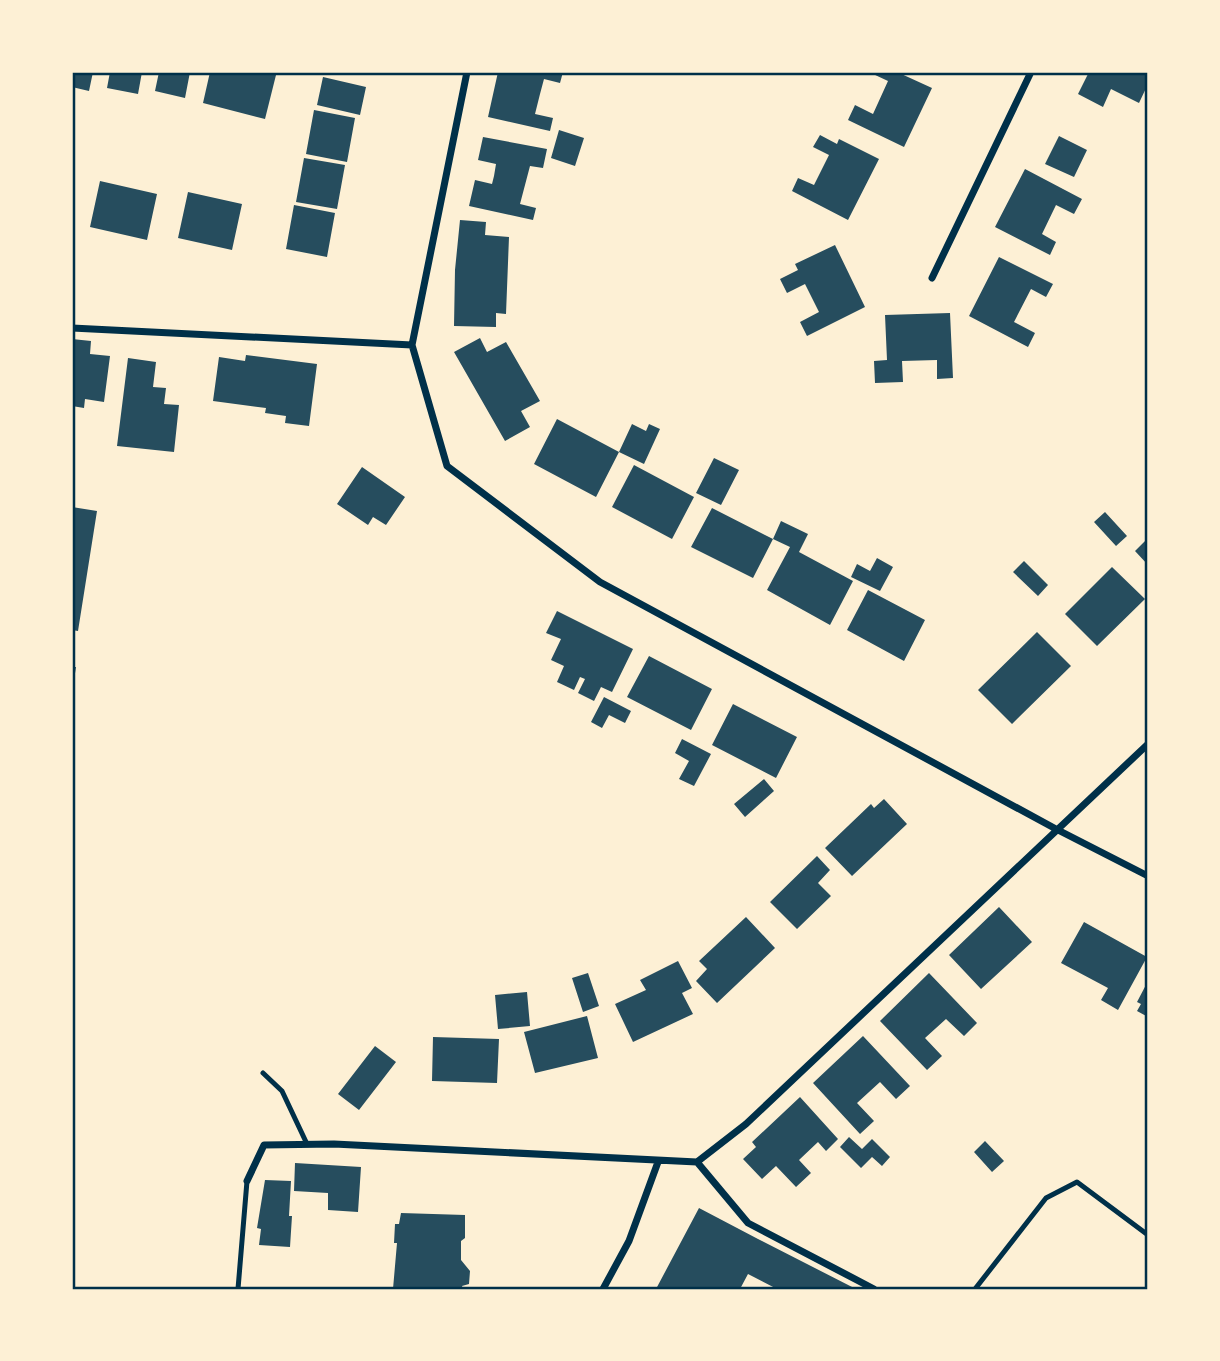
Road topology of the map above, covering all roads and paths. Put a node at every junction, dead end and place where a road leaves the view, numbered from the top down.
1 (467, 72) edge
2 (1031, 72) edge
3 (932, 278) dead end
4 (72, 328) edge
5 (412, 345) junction
6 (1148, 744) edge
7 (1056, 829) junction
8 (1148, 876) edge
9 (262, 1073) dead end
10 (307, 1144) junction
11 (657, 1162) junction
12 (697, 1162) junction
13 (247, 1181) joint
14 (1148, 1235) edge
15 (238, 1289) edge
16 (603, 1289) edge
17 (874, 1289) edge
18 (975, 1289) edge

1 - 5 street
2 - 3 street
4 - 5 street
5 - 7 street
6 - 7 street
7 - 8 street
7 - 12 street
9 - 10 lane
10 - 11 street
10 - 13 street
11 - 12 street
11 - 16 street
12 - 17 street
13 - 15 lane
14 - 18 lane

